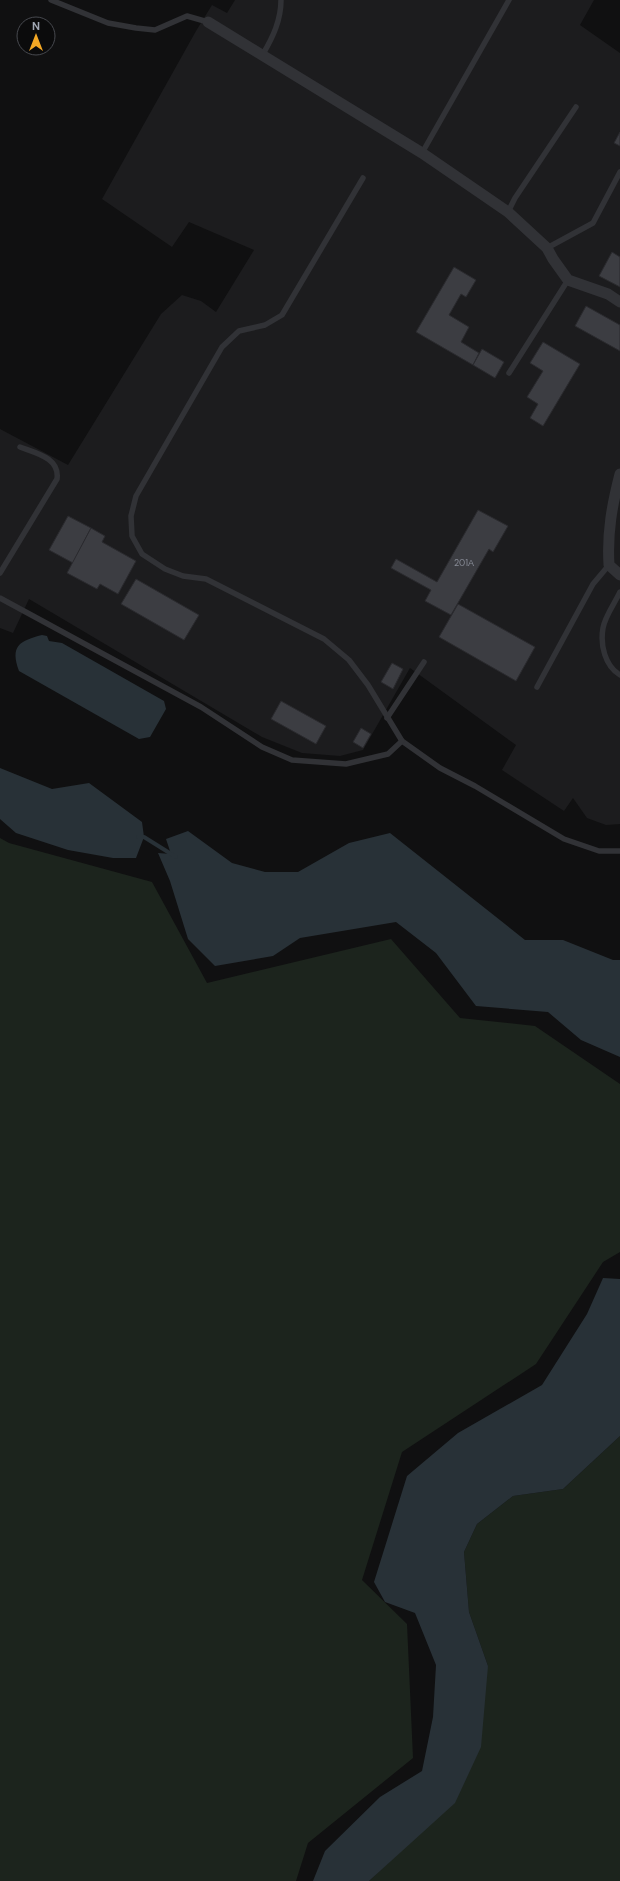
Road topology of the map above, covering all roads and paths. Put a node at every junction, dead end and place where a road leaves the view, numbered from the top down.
1 (51, 0) edge
2 (281, 0) edge
3 (509, 0) edge
4 (208, 22) joint
5 (263, 54) junction
6 (576, 107) dead end
7 (422, 154) junction
8 (620, 172) edge
9 (363, 178) dead end
10 (508, 212) junction
11 (547, 248) junction
12 (568, 280) junction
13 (620, 302) edge
14 (509, 373) dead end
15 (20, 447) dead end
16 (620, 474) edge
17 (609, 565) junction
18 (0, 573) edge
19 (620, 575) edge
20 (620, 592) edge
21 (0, 598) edge
22 (424, 662) dead end
23 (620, 675) edge
24 (537, 687) dead end
25 (387, 718) junction
26 (402, 741) junction
27 (620, 851) edge

1 - 4 lane
2 - 5 lane
3 - 7 lane
4 - 5 street
5 - 7 street
6 - 10 lane
7 - 10 street
8 - 11 lane
9 - 25 lane
10 - 11 street
11 - 12 street
12 - 13 street
12 - 14 lane
15 - 18 lane
16 - 17 street
17 - 19 street
17 - 24 lane
20 - 23 lane
21 - 26 lane
22 - 25 lane
25 - 26 lane
26 - 27 lane

